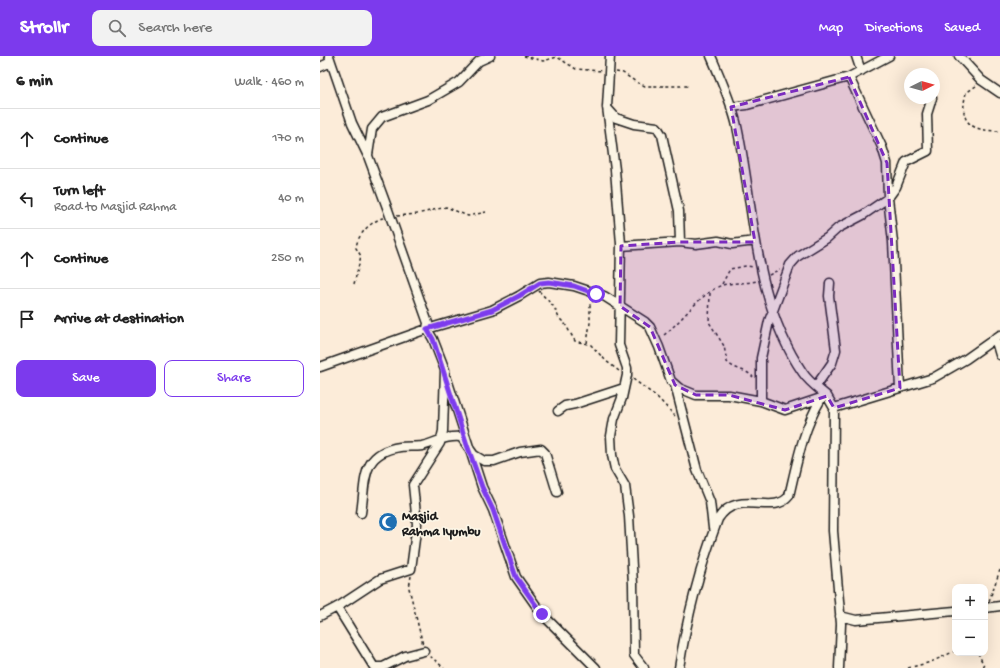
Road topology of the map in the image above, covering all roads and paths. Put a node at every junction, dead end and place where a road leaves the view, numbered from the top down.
1 (490, 56) edge
2 (524, 56) edge
3 (610, 56) edge
4 (711, 56) edge
5 (856, 56) edge
6 (889, 56) edge
7 (959, 56) edge
8 (330, 59) edge
9 (320, 67) edge
10 (609, 71) junction
11 (861, 71) junction
12 (849, 77) junction
13 (979, 78) junction
14 (688, 86) dead end
15 (1000, 94) edge
16 (930, 104) edge
17 (607, 107) junction
18 (731, 107) junction
19 (1000, 131) edge
20 (368, 156) junction
21 (888, 198) junction
22 (486, 212) dead end
23 (390, 217) junction
24 (680, 242) junction
25 (755, 242) junction
26 (621, 246) junction
27 (790, 265) junction
28 (760, 269) junction
29 (773, 272) junction
30 (763, 278) junction
31 (830, 283) dead end
32 (354, 284) dead end
33 (535, 285) junction
34 (722, 285) junction
35 (710, 293) junction
36 (596, 294) junction
37 (620, 306) junction
38 (773, 312) junction
39 (427, 329) junction
40 (664, 335) dead end
41 (997, 337) edge
42 (587, 343) junction
43 (1000, 355) edge
44 (320, 367) edge
45 (444, 370) junction
46 (627, 375) junction
47 (675, 385) junction
48 (761, 386) junction
49 (816, 386) junction
50 (624, 388) junction
51 (900, 388) junction
52 (824, 398) junction
53 (761, 401) junction
54 (834, 408) junction
55 (558, 411) dead end
56 (677, 419) dead end
57 (441, 438) junction
58 (467, 445) junction
59 (556, 492) dead end
60 (361, 513) dead end
61 (712, 536) junction
62 (412, 568) junction
63 (1000, 570) edge
64 (988, 602) edge
65 (1000, 606) edge
66 (337, 607) junction
67 (988, 607) edge
68 (952, 611) edge
69 (320, 616) edge
70 (840, 616) junction
71 (424, 651) junction
72 (952, 652) edge
73 (979, 656) edge
74 (383, 668) edge
75 (444, 668) edge
76 (596, 668) edge
77 (644, 668) edge
78 (679, 668) edge
79 (839, 668) edge
80 (908, 668) edge
81 (984, 668) edge

1 - 20 street
2 - 10 path
3 - 10 street
4 - 18 street
5 - 11 street
6 - 11 street
7 - 13 street
8 - 9 street
8 - 20 street
10 - 14 path
10 - 17 street
11 - 12 street
12 - 18 street
12 - 21 street
13 - 15 street
13 - 19 path
16 - 21 street
17 - 24 street
17 - 26 street
18 - 25 street
20 - 23 street
21 - 27 street
21 - 51 street
22 - 23 path
23 - 32 path
23 - 39 street
24 - 25 street
24 - 26 street
25 - 28 street
26 - 37 street
27 - 29 path
27 - 38 street
28 - 29 path
28 - 30 street
28 - 34 path
29 - 30 path
30 - 34 path
30 - 38 street
31 - 49 street
33 - 36 street
33 - 39 street
33 - 42 path
34 - 35 path
35 - 40 path
35 - 48 path
36 - 37 street
36 - 42 path
37 - 46 street
37 - 47 street
38 - 48 street
38 - 49 street
39 - 44 street
39 - 45 street
41 - 43 street
41 - 51 street
42 - 46 path
45 - 57 street
45 - 58 street
46 - 50 street
46 - 56 path
47 - 53 street
47 - 61 street
48 - 53 street
49 - 52 street
50 - 55 street
50 - 77 street
51 - 54 street
52 - 53 street
52 - 54 street
52 - 61 street
54 - 70 street
57 - 58 street
57 - 60 street
57 - 62 street
58 - 59 street
58 - 76 street
61 - 78 street
62 - 66 street
62 - 71 path
63 - 64 path
65 - 67 street
66 - 69 street
66 - 74 street
68 - 70 street
70 - 79 street
71 - 74 street
71 - 75 path
72 - 80 path
73 - 81 path

